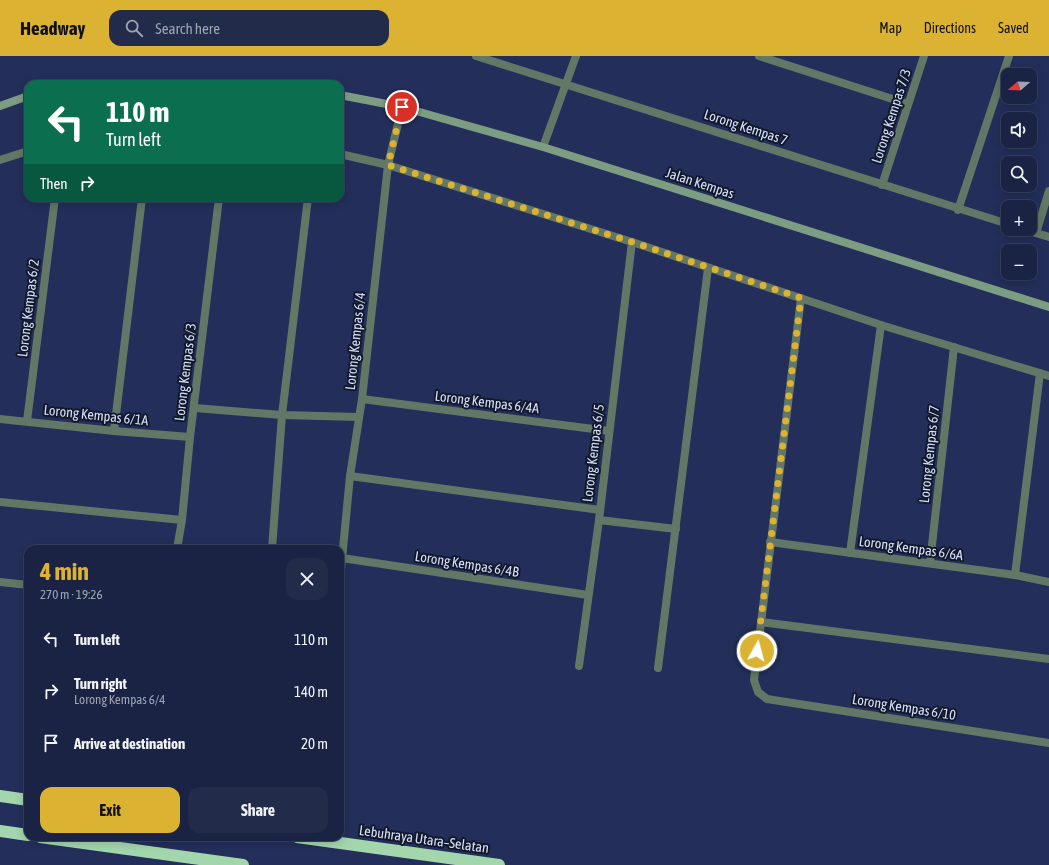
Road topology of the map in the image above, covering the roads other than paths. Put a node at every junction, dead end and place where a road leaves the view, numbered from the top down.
1 (476, 56) edge
2 (576, 56) edge
3 (759, 56) edge
4 (924, 56) edge
5 (1009, 56) edge
6 (567, 83) junction
7 (344, 96) edge
8 (24, 97) edge
9 (908, 104) junction
10 (0, 106) edge
11 (402, 107) junction
12 (543, 147) junction
13 (24, 152) edge
14 (344, 155) edge
15 (0, 160) edge
16 (388, 165) junction
17 (882, 185) junction
18 (1049, 191) edge
19 (54, 202) edge
20 (142, 202) edge
21 (219, 202) edge
22 (308, 202) edge
23 (958, 210) junction
24 (1001, 222) edge
25 (1037, 230) edge
26 (1037, 233) edge
27 (1049, 237) edge
28 (632, 242) junction
29 (708, 268) junction
30 (801, 298) junction
31 (1049, 307) edge
32 (881, 325) junction
33 (954, 347) junction
34 (1040, 373) junction
35 (1049, 376) edge
36 (362, 399) junction
37 (195, 408) junction
38 (282, 415) junction
39 (0, 418) edge
40 (359, 418) junction
41 (27, 421) junction
42 (114, 431) junction
43 (609, 431) junction
44 (190, 437) junction
45 (350, 476) junction
46 (0, 502) edge
47 (600, 510) junction
48 (182, 520) junction
49 (599, 520) junction
50 (676, 529) junction
51 (770, 542) junction
52 (178, 545) edge
53 (272, 545) edge
54 (343, 545) edge
55 (850, 553) junction
56 (344, 558) edge
57 (930, 563) junction
58 (1016, 575) junction
59 (0, 582) edge
60 (1049, 582) edge
61 (24, 585) edge
62 (588, 595) junction
63 (761, 622) junction
64 (1049, 659) edge
65 (578, 666) dead end
66 (658, 668) dead end
67 (1049, 743) edge
68 (0, 796) edge
69 (24, 799) edge
70 (0, 832) edge
71 (24, 835) edge
72 (69, 841) edge
73 (326, 841) edge
74 (243, 865) edge
75 (499, 865) edge

1 - 6 street, Lorong Kempas 7
2 - 6 street
3 - 9 street
4 - 9 street, Lorong Kempas 7/3
5 - 23 street
6 - 12 street
6 - 17 street, Lorong Kempas 7
7 - 11 main road, Jalan Kempas
8 - 10 main road
9 - 17 street, Lorong Kempas 7/3
11 - 12 main road, Jalan Kempas
11 - 16 street, Lorong Kempas 6/4
12 - 31 main road, Jalan Kempas
13 - 15 street
14 - 16 street
16 - 28 street
16 - 36 street, Lorong Kempas 6/4
17 - 23 street, Lorong Kempas 7
18 - 25 street
19 - 41 street, Lorong Kempas 6/2
20 - 42 street
21 - 37 street, Lorong Kempas 6/3
22 - 38 street
23 - 24 street, Lorong Kempas 7
26 - 27 street
28 - 29 street
28 - 43 street, Lorong Kempas 6/5
29 - 30 street
29 - 50 street
30 - 32 street
30 - 51 street
32 - 33 street
32 - 55 street
33 - 34 street
33 - 57 street, Lorong Kempas 6/7
34 - 35 street
34 - 58 street
36 - 40 street, Lorong Kempas 6/4
36 - 43 street, Lorong Kempas 6/4A
37 - 38 street
37 - 44 street, Lorong Kempas 6/3
38 - 40 street
38 - 53 street
39 - 41 street, Lorong Kempas 6/1A
40 - 45 street, Lorong Kempas 6/4
41 - 42 street, Lorong Kempas 6/1A
42 - 44 street, Lorong Kempas 6/1A
43 - 47 street, Lorong Kempas 6/5
44 - 48 street, Lorong Kempas 6/3
45 - 47 street
45 - 54 street, Lorong Kempas 6/4
46 - 48 street
47 - 49 street, Lorong Kempas 6/5
48 - 52 street, Lorong Kempas 6/3
49 - 50 street
49 - 62 street, Lorong Kempas 6/5
50 - 66 street
51 - 55 street, Lorong Kempas 6/6A
51 - 63 street
55 - 57 street, Lorong Kempas 6/6A
56 - 62 street, Lorong Kempas 6/4B
57 - 58 street, Lorong Kempas 6/6A
58 - 60 street, Lorong Kempas 6/6A
59 - 61 street
62 - 65 street, Lorong Kempas 6/5
63 - 64 street
63 - 67 street, Lorong Kempas 6/10
68 - 69 highway
70 - 71 highway
72 - 74 highway
73 - 75 highway, Lebuhraya Utara–Selatan

